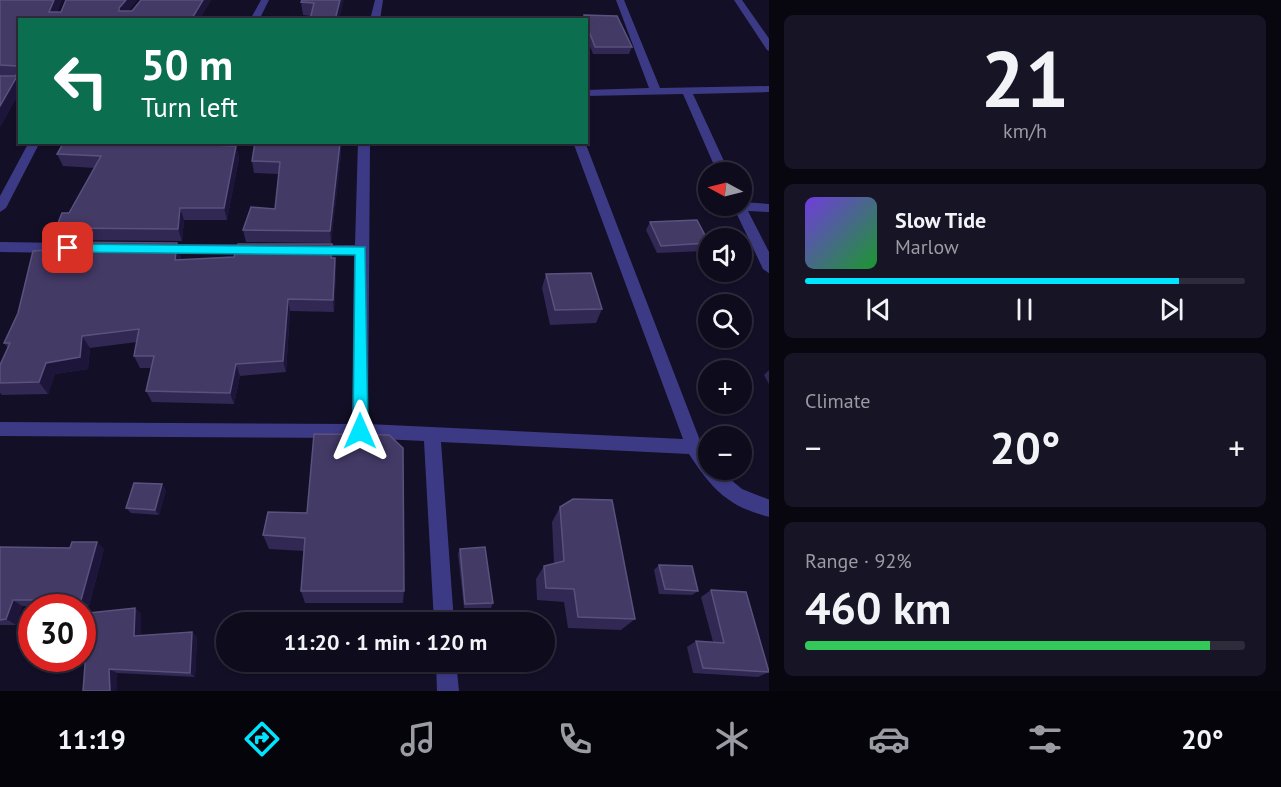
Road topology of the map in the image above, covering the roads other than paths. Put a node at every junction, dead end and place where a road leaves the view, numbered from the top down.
1 (265, 0) edge
2 (378, 0) edge
3 (620, 0) edge
4 (738, 0) edge
5 (255, 18) edge
6 (375, 18) edge
7 (769, 46) edge
8 (769, 89) edge
9 (655, 90) junction
10 (686, 90) junction
11 (588, 93) edge
12 (34, 144) edge
13 (364, 144) edge
14 (580, 144) edge
15 (718, 162) edge
16 (0, 208) edge
17 (769, 208) edge
18 (0, 247) edge
19 (81, 248) edge
20 (140, 248) edge
21 (268, 250) edge
22 (303, 250) edge
23 (361, 250) junction
24 (769, 266) edge
25 (0, 429) edge
26 (360, 431) junction
27 (432, 434) junction
28 (694, 447) junction
29 (698, 453) edge
30 (716, 480) edge
31 (769, 509) edge
32 (443, 612) edge
33 (447, 672) edge
34 (448, 691) edge

1 - 5 street
2 - 6 street
3 - 9 street
4 - 7 street
8 - 10 street
9 - 10 street
9 - 11 street
10 - 15 street
12 - 16 street
13 - 23 street
14 - 28 street
17 - 24 street
18 - 19 street
20 - 21 street
22 - 23 street
23 - 26 street
25 - 26 street
26 - 27 street
27 - 28 street
27 - 32 street
28 - 29 street
30 - 31 street
33 - 34 street

